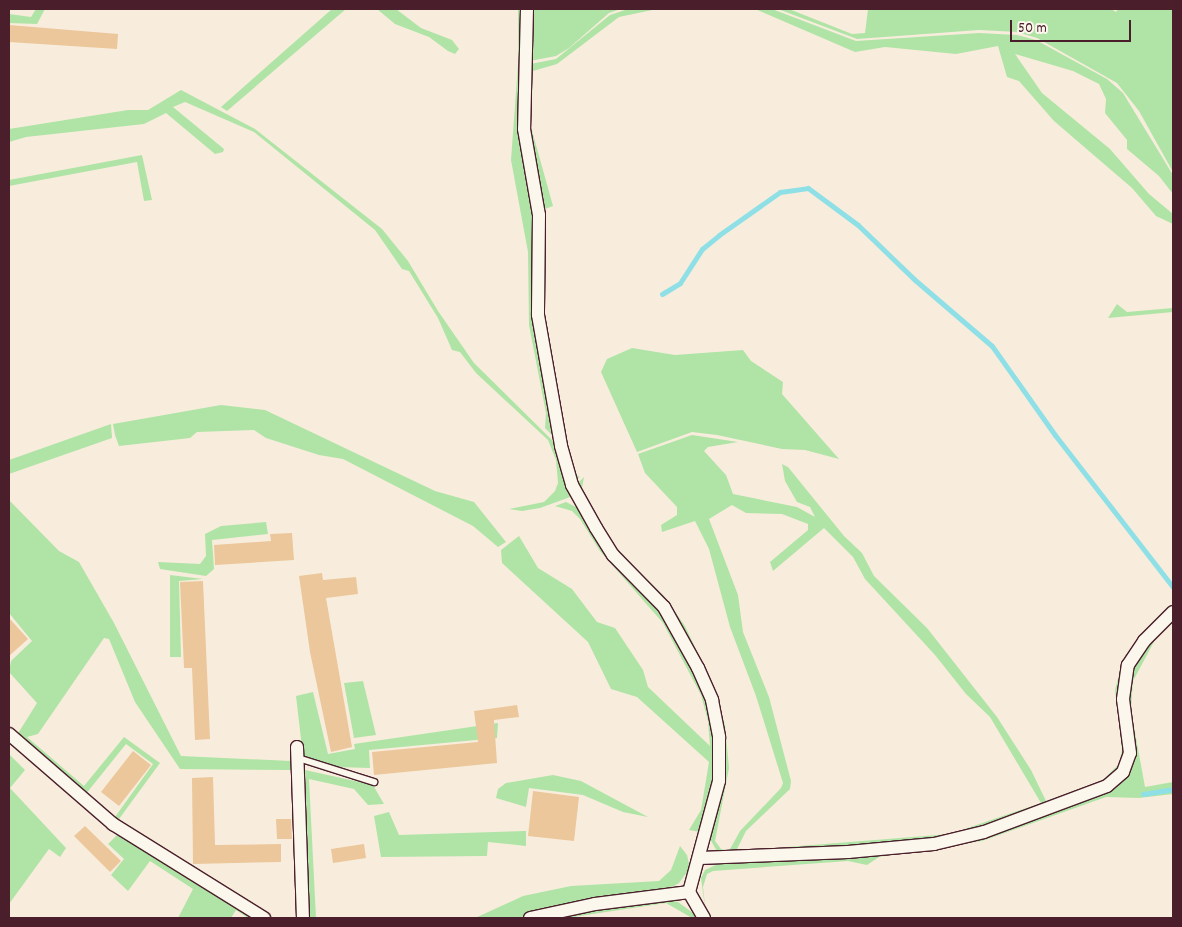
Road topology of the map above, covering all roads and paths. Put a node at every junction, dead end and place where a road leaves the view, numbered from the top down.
1 (527, 9) edge
2 (1173, 612) edge
3 (9, 734) edge
4 (297, 752) joint
5 (374, 782) dead end
6 (700, 858) junction
7 (689, 892) junction
8 (264, 918) edge
9 (304, 918) edge
10 (530, 918) edge
11 (704, 918) edge

1 - 6 street
2 - 6 street
3 - 8 street
4 - 5 lane
4 - 9 street
6 - 7 street
7 - 10 street
7 - 11 street

